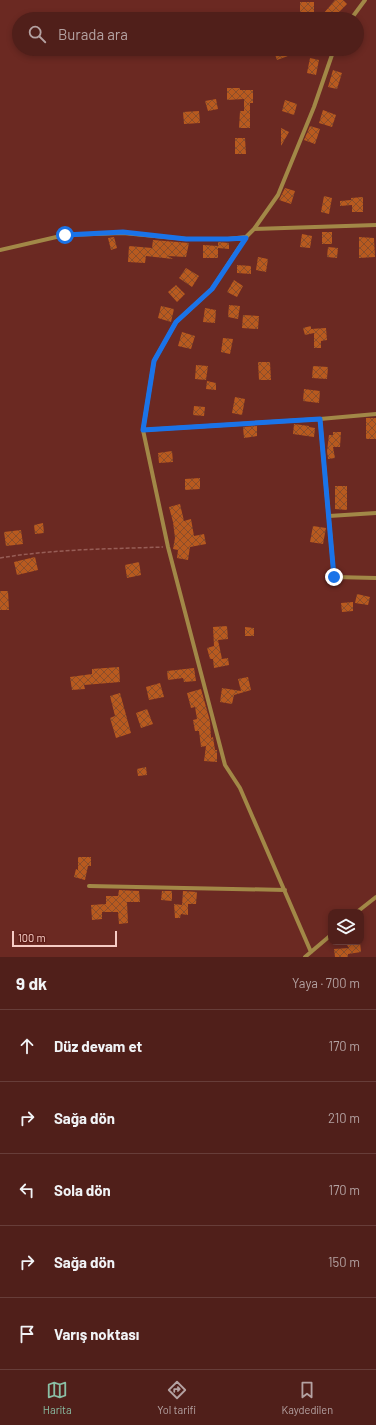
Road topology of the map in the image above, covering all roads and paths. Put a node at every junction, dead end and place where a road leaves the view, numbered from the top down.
1 (365, 0) edge
2 (356, 12) edge
3 (332, 56) edge
4 (376, 225) edge
5 (254, 229) junction
6 (246, 238) junction
7 (0, 250) edge
8 (376, 414) edge
9 (320, 419) junction
10 (143, 430) junction
11 (376, 513) edge
12 (329, 516) junction
13 (168, 547) junction
14 (0, 558) edge
15 (376, 578) edge
16 (89, 886) dead end
17 (285, 890) junction
18 (376, 897) edge
19 (362, 909) edge
20 (328, 938) edge
21 (311, 952) junction
22 (305, 957) edge

1 - 2 street
3 - 5 street
4 - 5 street
5 - 6 street
6 - 7 street
6 - 10 street
8 - 9 street
9 - 10 street
9 - 12 street
10 - 13 street
11 - 12 street
12 - 15 street
13 - 14 path
13 - 17 street
16 - 17 street
17 - 21 street
18 - 19 street
20 - 21 street
21 - 22 street

